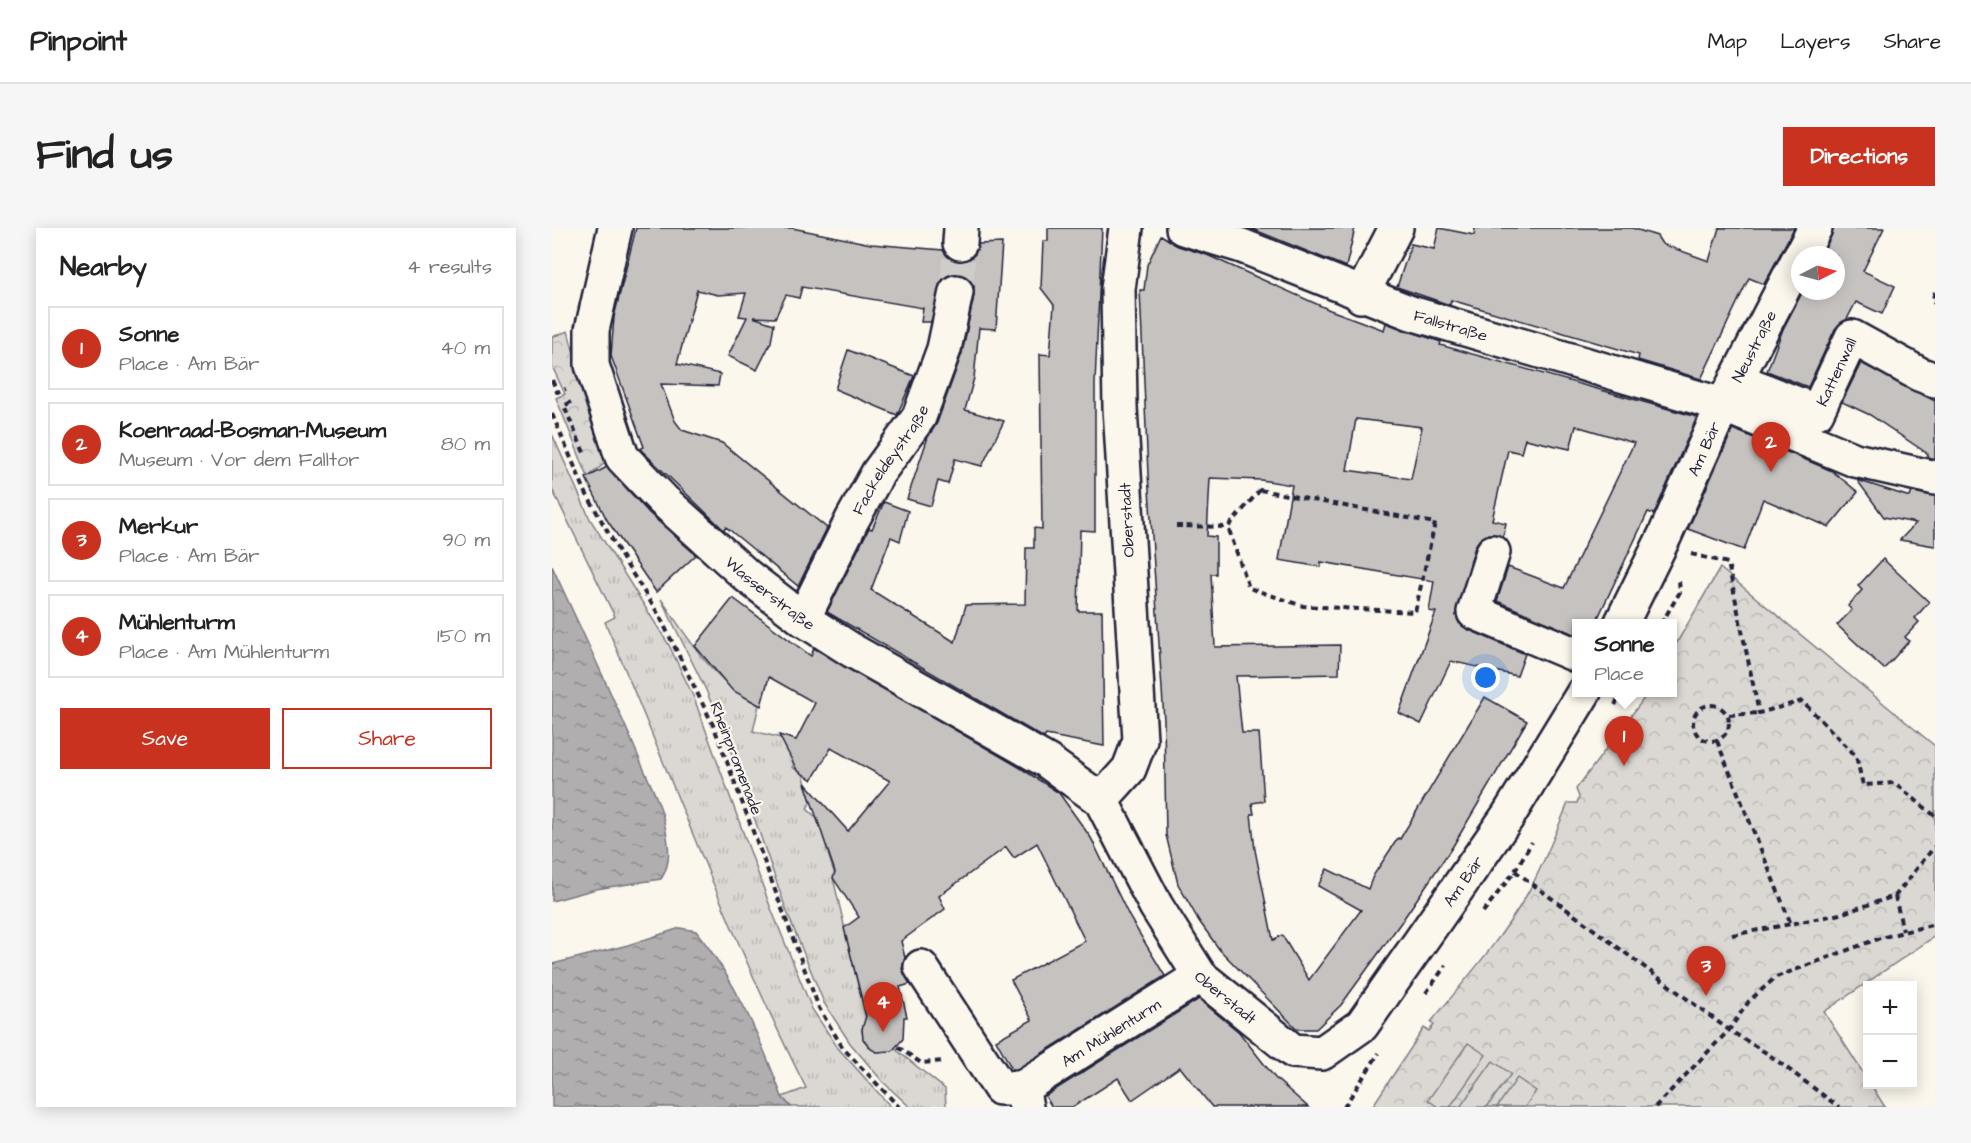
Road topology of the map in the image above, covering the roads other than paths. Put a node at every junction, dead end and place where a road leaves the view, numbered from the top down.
1 (615, 228) edge
2 (1126, 228) edge
3 (1183, 228) edge
4 (1396, 228) edge
5 (1815, 228) edge
6 (1805, 246) edge
7 (1791, 273) edge
8 (957, 291) tunnel mouth
9 (1361, 296) junction
10 (1935, 380) edge
11 (1729, 392) junction
12 (1935, 478) edge
13 (1493, 552) dead end
14 (803, 619) junction
15 (1623, 619) edge
16 (1572, 653) edge
17 (1582, 697) edge
18 (1101, 800) junction
19 (1122, 842) joint
20 (921, 967) dead end
21 (1200, 976) junction
22 (1322, 1053) joint
23 (1024, 1098) edge

1 - 14 street, Wasserstraße
2 - 18 street, Oberstadt
3 - 9 street, Fallstraße
4 - 9 street
5 - 6 street, Neustraße
7 - 11 street, Neustraße
8 - 14 street, Fackeldeystraße
9 - 11 street, Fallstraße
10 - 11 street, Kattenwall
11 - 12 street
11 - 15 street, Am Bär
13 - 16 street
14 - 18 street, Wasserstraße
17 - 22 street, Am Bär
18 - 19 street, Wasserstraße
19 - 21 street, Oberstadt
20 - 23 street, Am Mühlenturm
21 - 22 street, Oberstadt
21 - 23 street, Am Mühlenturm

